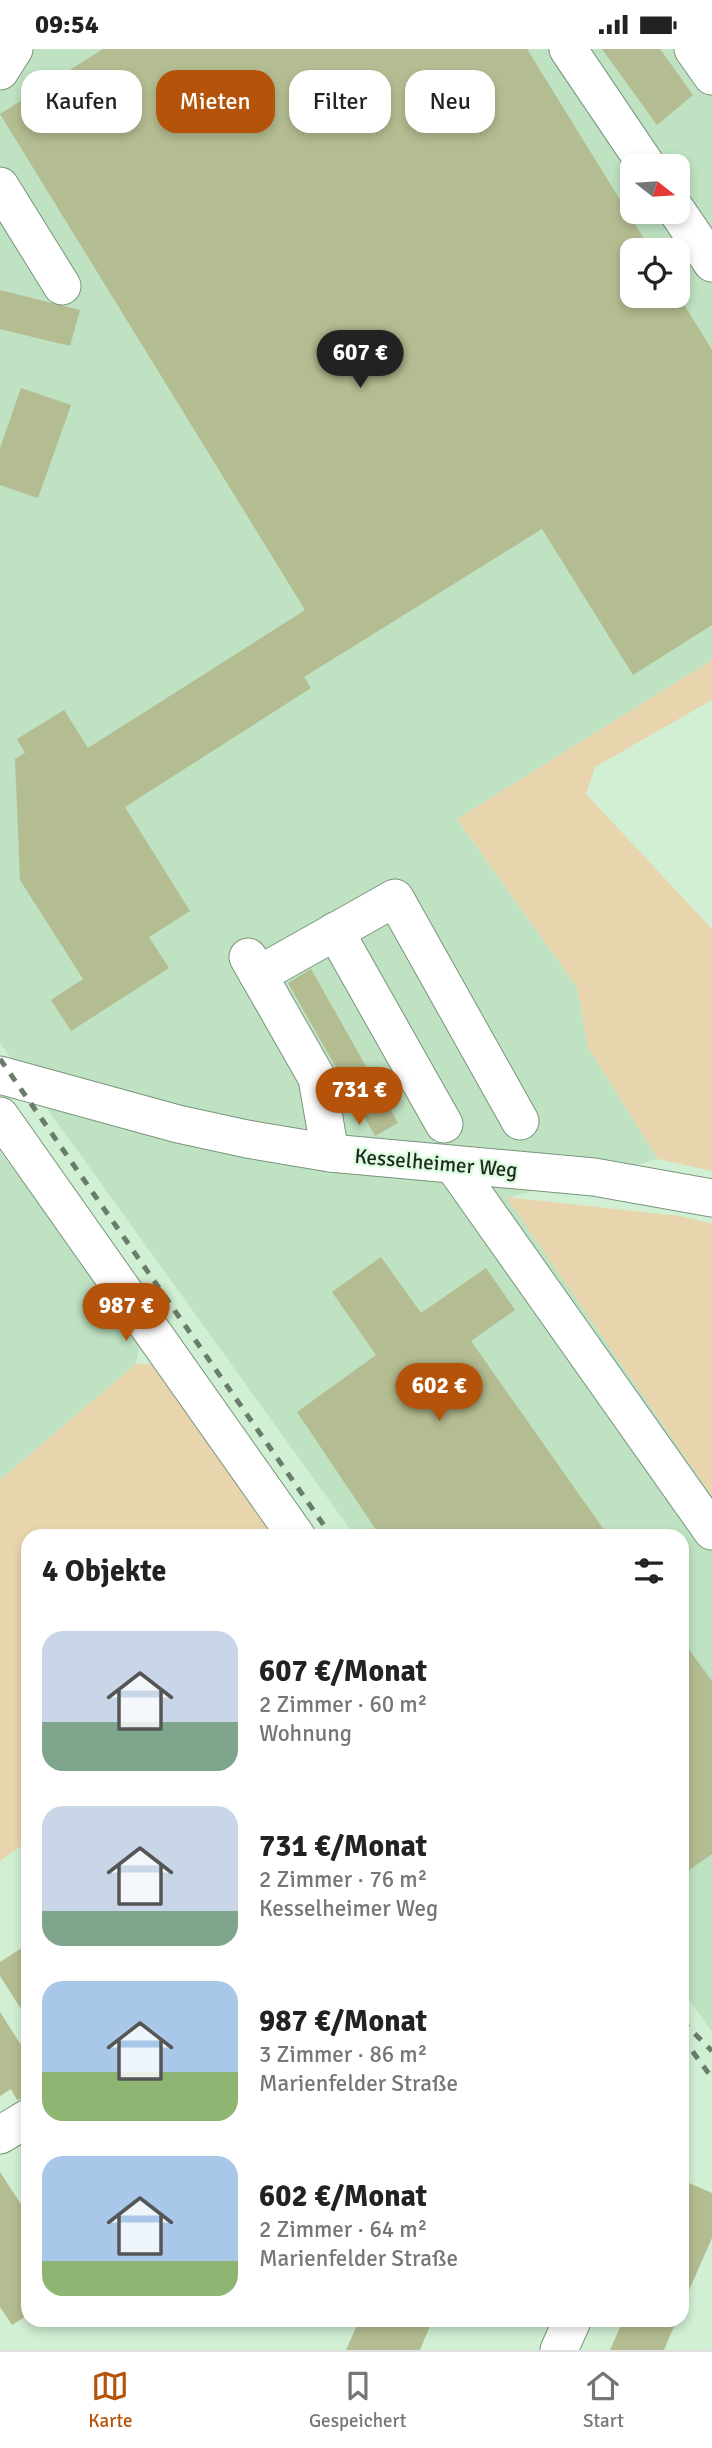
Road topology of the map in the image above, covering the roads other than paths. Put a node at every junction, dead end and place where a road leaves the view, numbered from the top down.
1 (14, 49) edge
2 (568, 49) edge
3 (693, 49) edge
4 (0, 71) edge
5 (712, 76) edge
6 (639, 154) edge
7 (0, 186) edge
8 (686, 224) edge
9 (712, 263) edge
10 (62, 286) dead end
11 (335, 931) junction
12 (0, 1075) edge
13 (0, 1116) edge
14 (520, 1121) dead end
15 (444, 1124) dead end
16 (330, 1153) junction
17 (454, 1166) junction
18 (712, 1198) edge
19 (291, 1529) edge
20 (712, 1531) edge
21 (21, 2122) edge
22 (0, 2135) edge
23 (569, 2327) edge
24 (559, 2350) edge

1 - 4 street
2 - 6 street
3 - 5 street
7 - 10 street
8 - 9 street
11 - 14 street
11 - 15 street
11 - 16 street
12 - 16 street, Kesselheimer Weg
13 - 19 street
16 - 17 street, Kesselheimer Weg
17 - 18 street, Kesselheimer Weg
17 - 20 street
21 - 22 street
23 - 24 street

